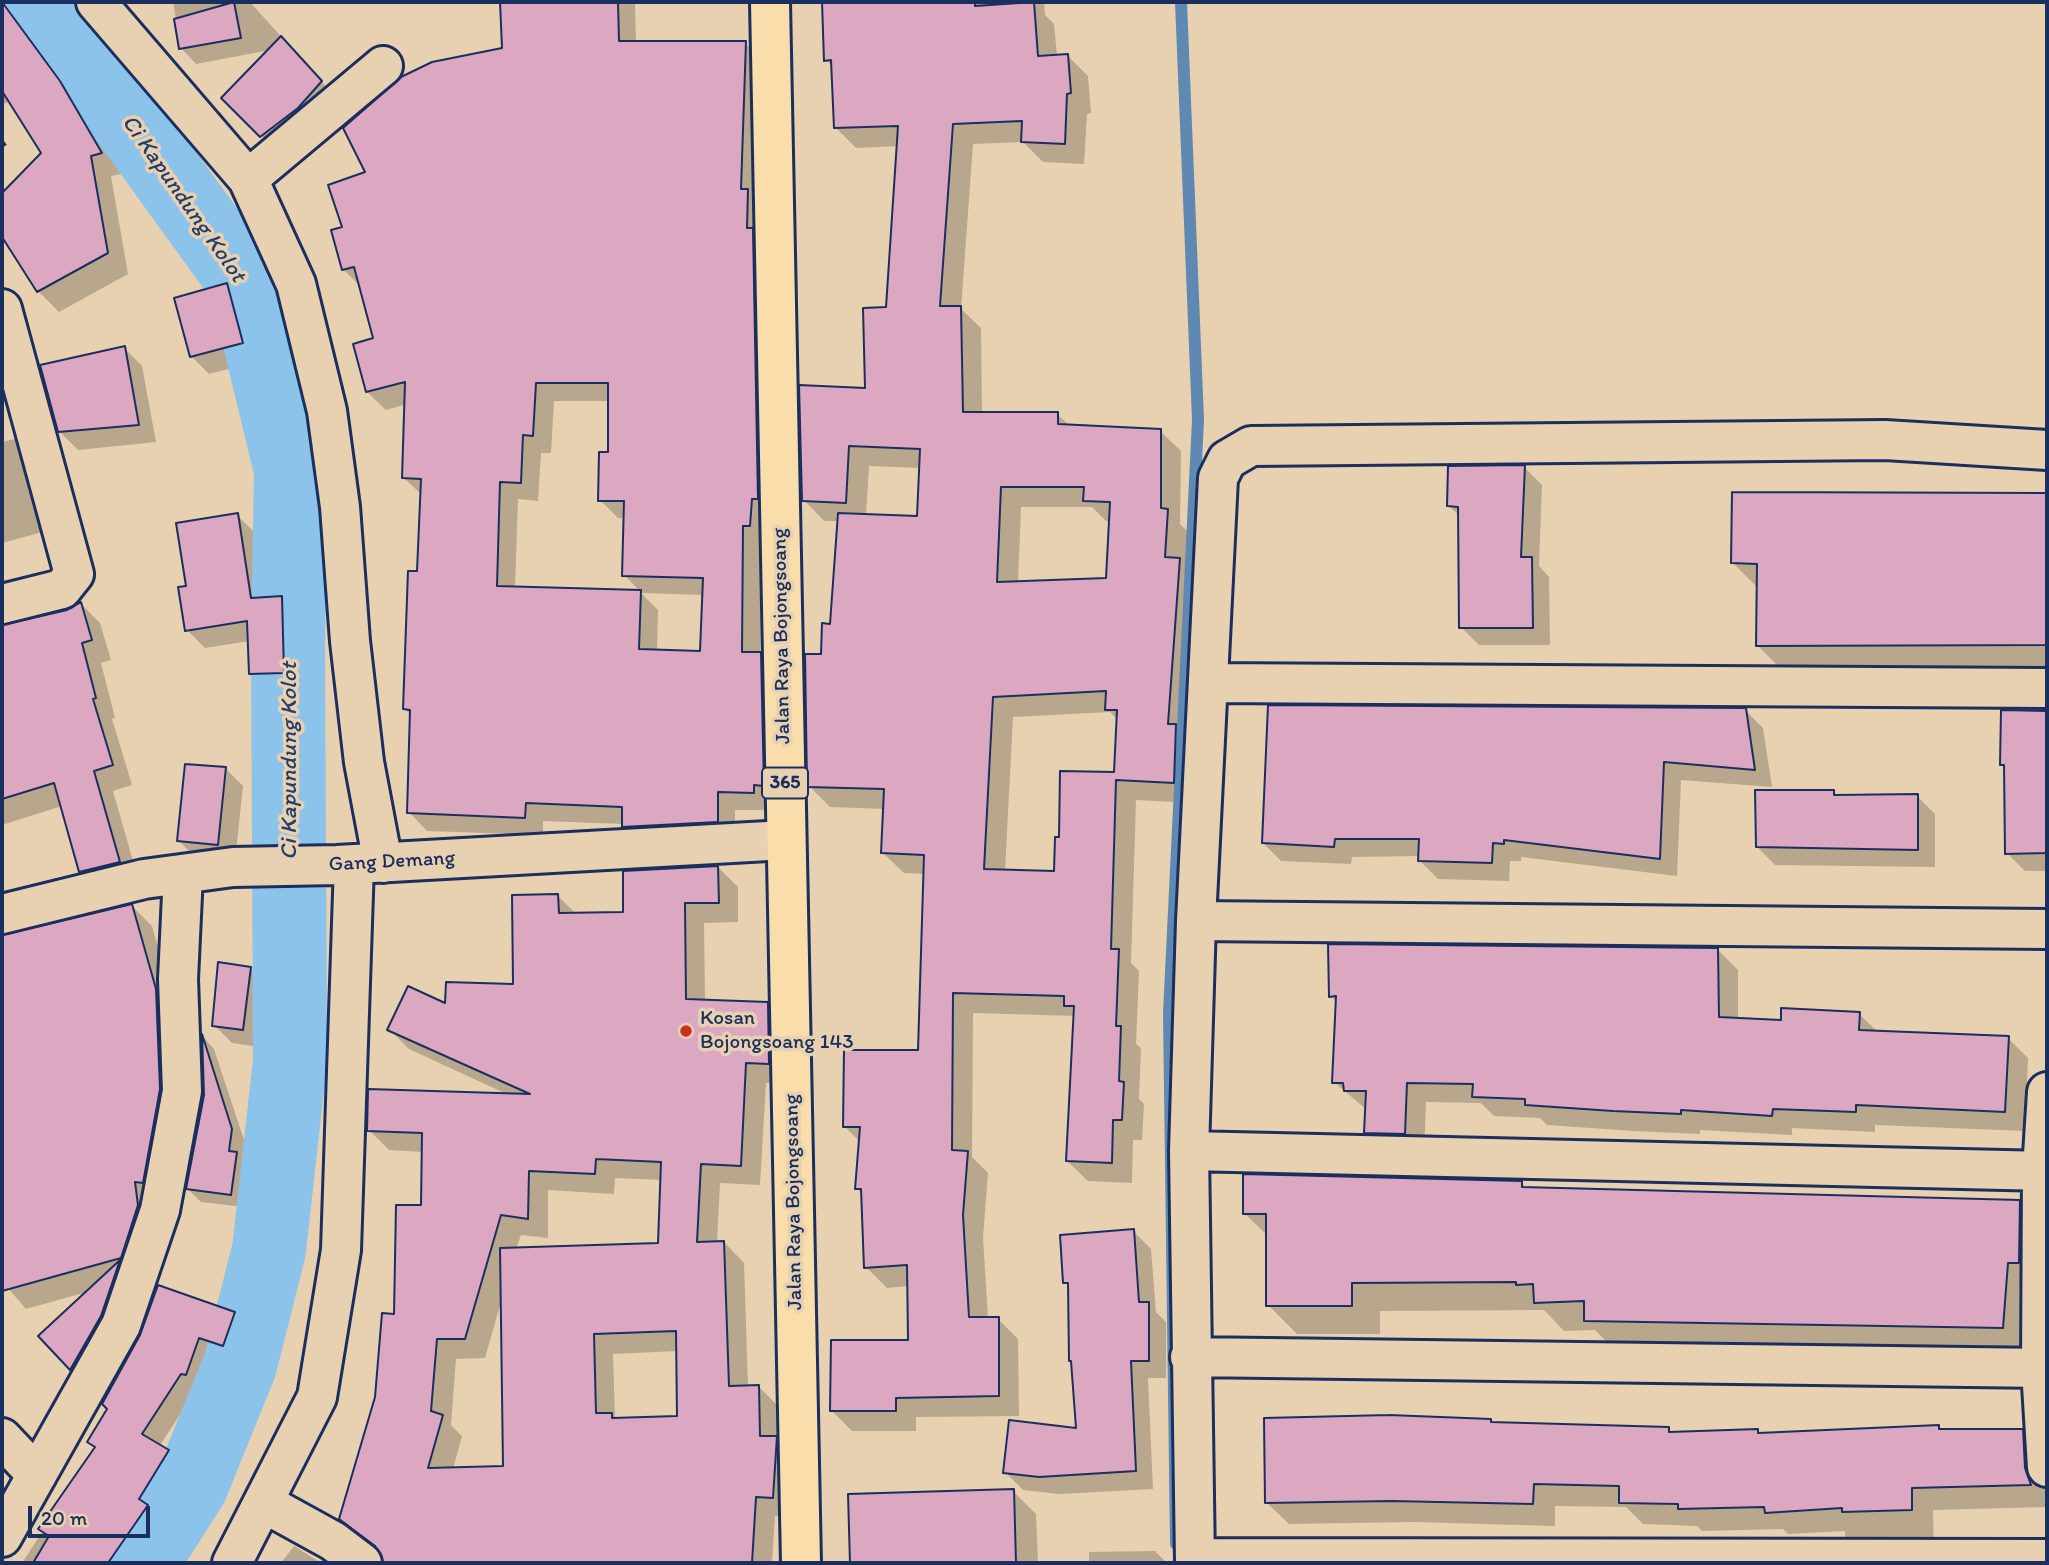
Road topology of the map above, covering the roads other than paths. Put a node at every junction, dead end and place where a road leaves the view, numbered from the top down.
1 (96, 2) edge
2 (770, 2) edge
3 (383, 66) dead end
4 (248, 179) junction
5 (2, 309) edge
6 (2047, 450) edge
7 (2, 604) edge
8 (1209, 683) junction
9 (2047, 688) edge
10 (786, 840) junction
11 (358, 864) junction
12 (183, 874) junction
13 (2, 914) edge
14 (1196, 921) junction
15 (2047, 929) edge
16 (2047, 1092) edge
17 (1189, 1151) junction
18 (2045, 1171) edge
19 (1190, 1357) junction
20 (2044, 1368) edge
21 (2, 1438) edge
22 (2047, 1467) edge
23 (37, 1475) junction
24 (264, 1503) junction
25 (2, 1536) edge
26 (2047, 1559) edge
27 (1195, 1561) edge
28 (232, 1563) edge
29 (362, 1563) edge
30 (801, 1563) edge

1 - 4 street
2 - 10 main road, Jalan Raya Bojongsoang / 365
3 - 4 street
4 - 11 street
5 - 7 street
6 - 8 street
8 - 9 street
8 - 14 street
10 - 11 street, Gang Demang
10 - 30 main road, Jalan Raya Bojongsoang / 365
11 - 12 street, Gang Demang
11 - 24 street
12 - 13 street, Gang Demang
12 - 23 street
14 - 15 street
14 - 17 street
16 - 18 street
17 - 18 street
17 - 19 street
18 - 20 street
19 - 20 street
19 - 27 street
20 - 22 street
21 - 23 street
23 - 25 street
24 - 28 street
24 - 29 street
26 - 27 street

